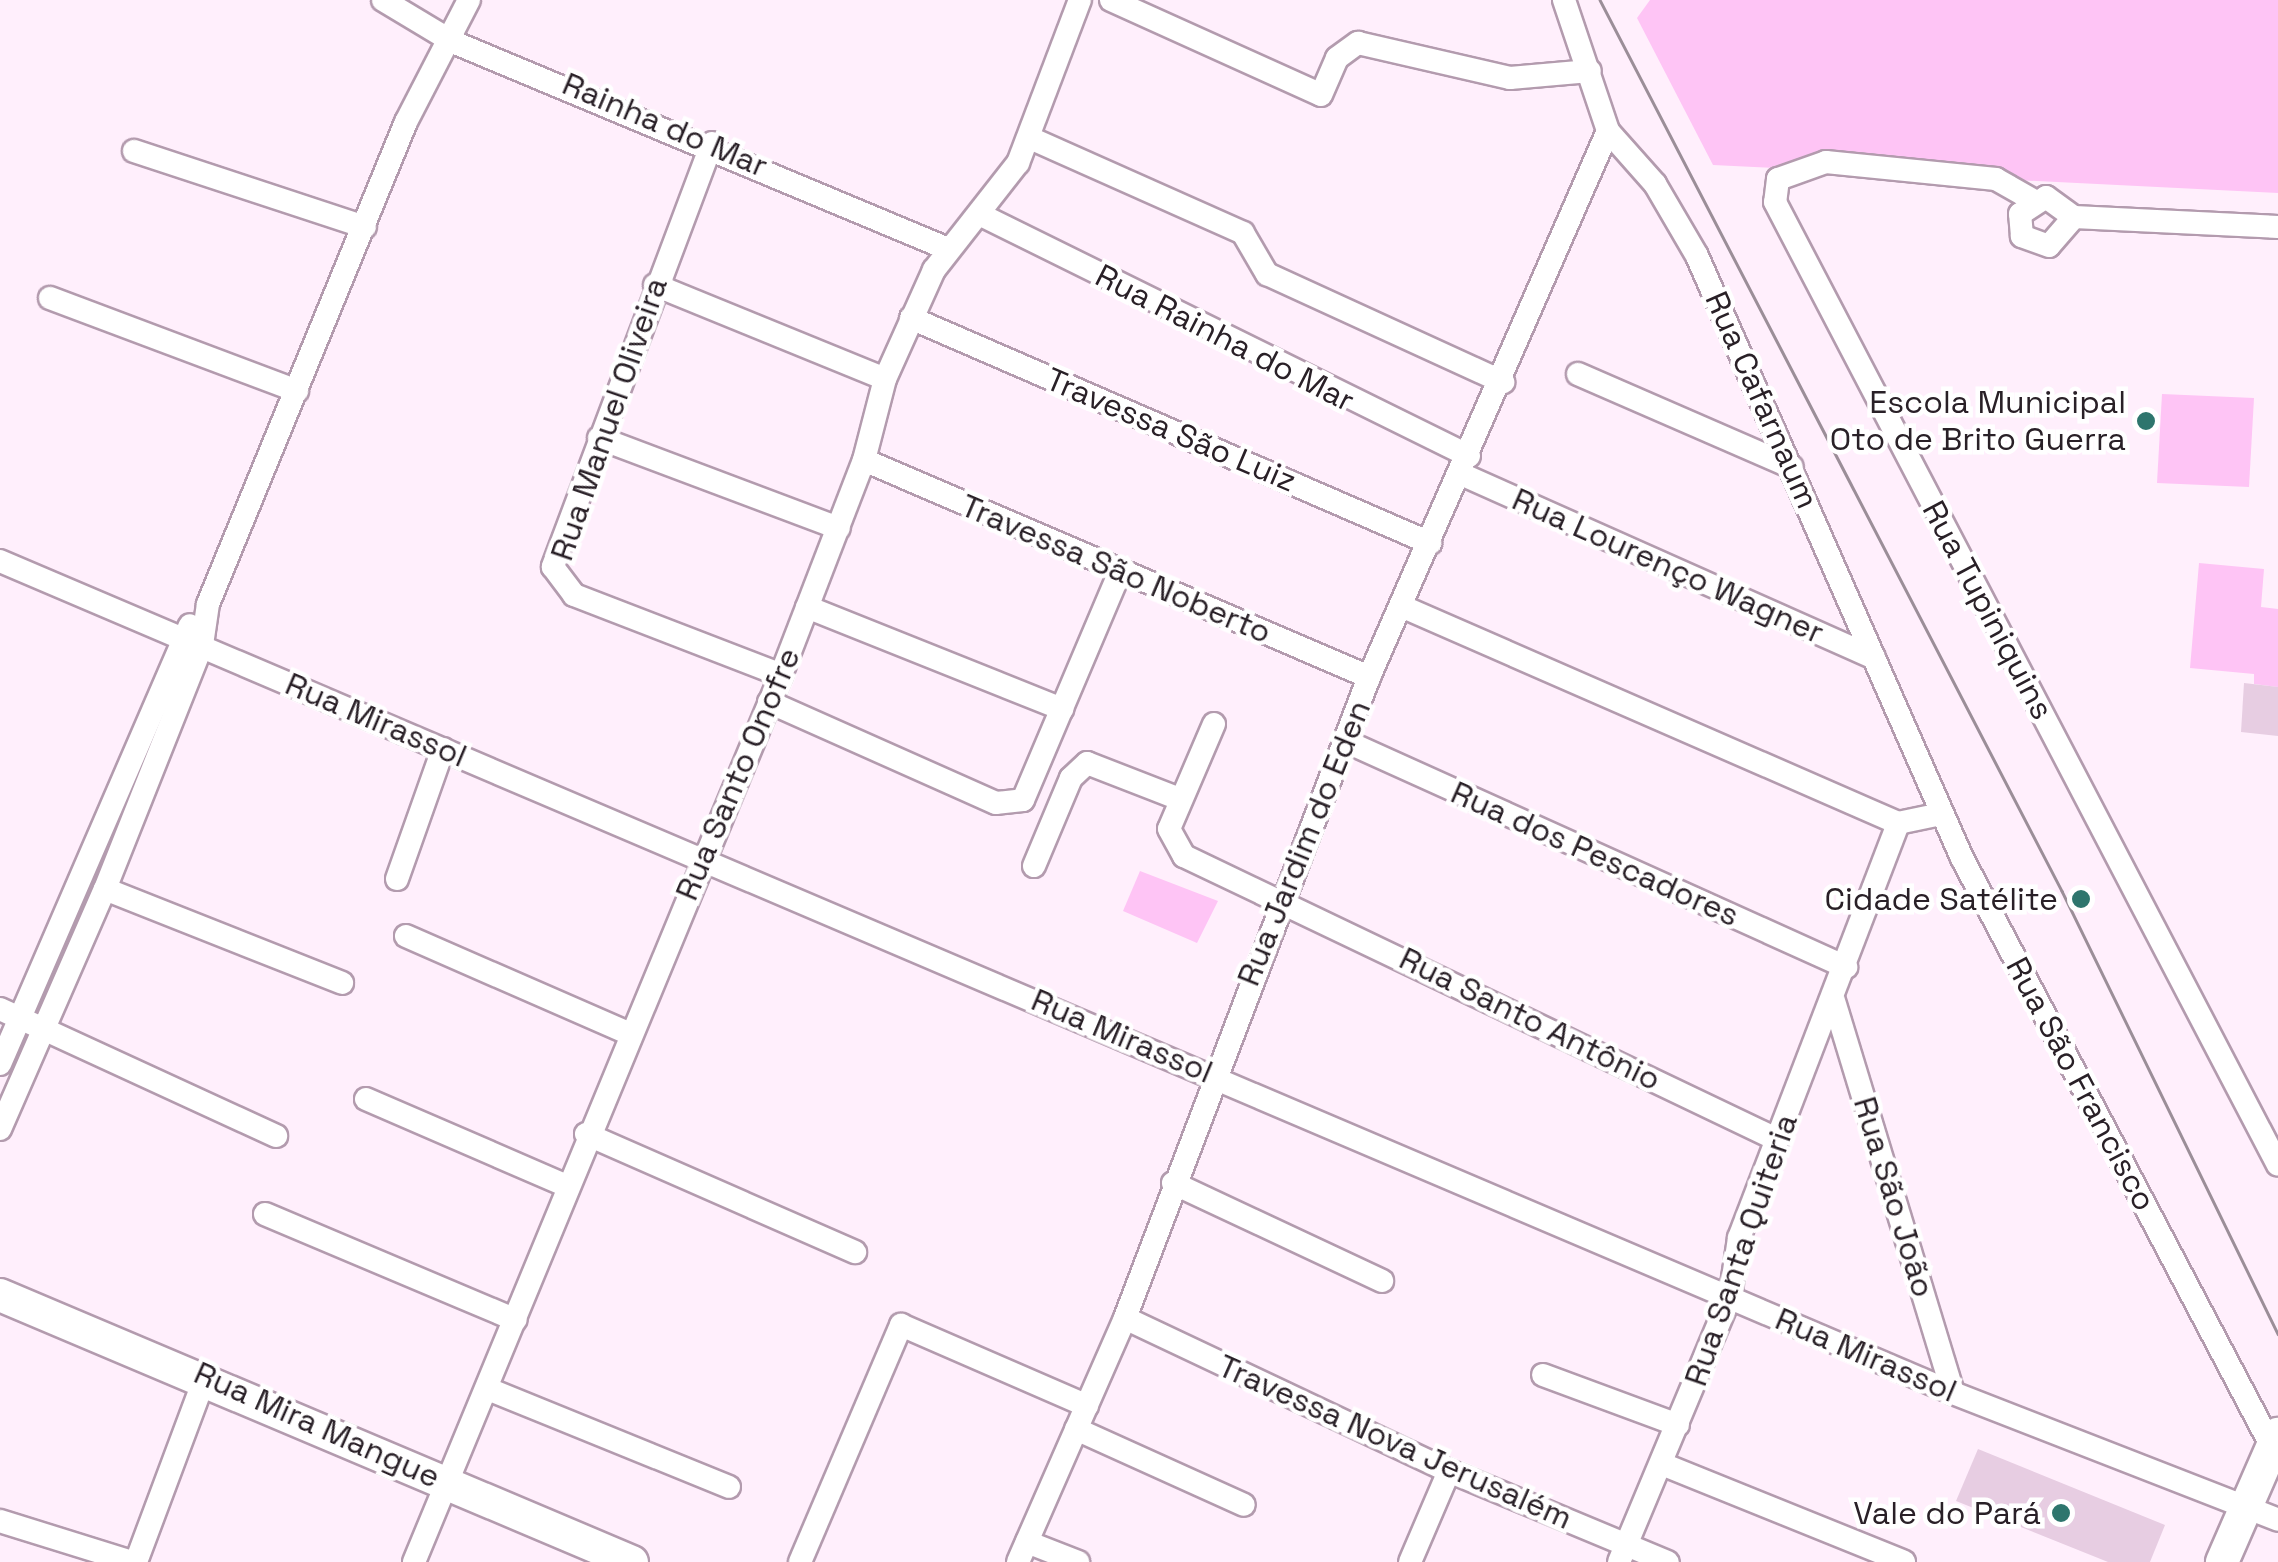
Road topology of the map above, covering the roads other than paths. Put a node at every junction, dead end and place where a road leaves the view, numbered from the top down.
1 (383, 0) edge
2 (469, 0) edge
3 (1080, 0) edge
4 (1111, 0) edge
5 (1564, 0) edge
6 (454, 42) junction
7 (1590, 71) junction
8 (1608, 131) junction
9 (1030, 138) junction
10 (712, 143) junction
11 (134, 151) dead end
12 (2030, 199) junction
13 (984, 216) junction
14 (2074, 217) junction
15 (365, 226) junction
16 (2278, 227) edge
17 (948, 249) junction
18 (655, 285) junction
19 (50, 298) dead end
20 (911, 318) junction
21 (1578, 374) dead end
22 (885, 379) junction
23 (1504, 382) junction
24 (297, 391) junction
25 (599, 438) junction
26 (864, 460) junction
27 (1465, 465) junction
28 (1792, 467) junction
29 (838, 528) junction
30 (1430, 543) junction
31 (0, 560) edge
32 (1120, 572) junction
33 (1401, 606) junction
34 (808, 607) junction
35 (191, 641) junction
36 (1874, 658) junction
37 (781, 675) junction
38 (1369, 677) junction
39 (770, 702) junction
40 (1062, 709) junction
41 (1214, 724) dead end
42 (1345, 742) junction
43 (443, 749) junction
44 (1180, 799) junction
45 (1941, 814) junction
46 (1898, 823) junction
47 (701, 861) junction
48 (1034, 866) dead end
49 (397, 879) dead end
50 (105, 888) junction
51 (1281, 898) junction
52 (406, 936) dead end
53 (1846, 967) junction
54 (342, 983) dead end
55 (1834, 1001) junction
56 (10, 1013) edge
57 (44, 1028) junction
58 (628, 1033) junction
59 (0, 1064) edge
60 (1214, 1074) junction
61 (366, 1099) dead end
62 (0, 1130) edge
63 (586, 1134) junction
64 (276, 1136) dead end
65 (1778, 1140) junction
66 (2278, 1165) edge
67 (1173, 1184) junction
68 (567, 1186) junction
69 (265, 1214) dead end
70 (855, 1252) dead end
71 (1382, 1280) dead end
72 (0, 1296) edge
73 (1730, 1297) junction
74 (1124, 1318) junction
75 (516, 1320) junction
76 (206, 1375) junction
77 (1543, 1375) dead end
78 (488, 1389) junction
79 (1954, 1394) junction
80 (1087, 1406) junction
81 (1678, 1426) junction
82 (1076, 1429) junction
83 (2275, 1440) edge
84 (1662, 1464) junction
85 (1450, 1472) junction
86 (447, 1482) junction
87 (729, 1487) dead end
88 (1244, 1505) dead end
89 (2244, 1509) junction
90 (2278, 1520) edge
91 (0, 1521) edge
92 (1023, 1552) edge
93 (1622, 1554) edge
94 (134, 1562) edge
95 (414, 1562) edge
96 (632, 1562) edge
97 (800, 1562) edge
98 (1078, 1562) edge
99 (1410, 1562) edge
100 (1668, 1562) edge
101 (1904, 1562) edge
102 (2222, 1562) edge

1 - 6 street, Rainha do Mar
2 - 6 street
3 - 9 street, Rua Santo Onofre
4 - 7 street
5 - 7 street, Rua Cafarnaum
6 - 10 street, Rainha do Mar
6 - 15 street
7 - 8 street, Rua Cafarnaum
8 - 23 street, Rua Jardim do Eden
8 - 28 street, Rua Cafarnaum
9 - 13 street, Rua Santo Onofre
9 - 23 street
10 - 17 street, Rainha do Mar
10 - 18 street, Rua Manuel Oliveira
11 - 15 street
12 - 14 street
12 - 14 street
12 - 66 street, Rua Tupiniquins
13 - 17 street, Rua Santo Onofre
13 - 27 street, Rua Rainha do Mar
14 - 16 street
15 - 24 street
17 - 20 street, Rua Santo Onofre
18 - 22 street
18 - 25 street, Rua Manuel Oliveira
19 - 24 street
20 - 22 street, Rua Santo Onofre
20 - 30 street, Travessa São Luiz
21 - 28 street
22 - 26 street, Rua Santo Onofre
23 - 27 street, Rua Jardim do Eden
24 - 35 street
25 - 29 street
25 - 37 street, Rua Manuel Oliveira
26 - 29 street, Rua Santo Onofre
26 - 32 street, Travessa São Noberto
27 - 30 street, Rua Jardim do Eden
27 - 36 street, Rua Lourenço Wagner
28 - 36 street, Rua Cafarnaum
29 - 34 street, Rua Santo Onofre
30 - 33 street, Rua Jardim do Eden
31 - 35 street, Rua Mirassol
32 - 38 street, Travessa São Noberto
32 - 40 street
33 - 38 street, Rua Jardim do Eden
33 - 46 street
34 - 37 street, Rua Santo Onofre
34 - 40 street
35 - 43 street, Rua Mirassol
35 - 50 street
35 - 56 street
36 - 45 street, Rua Cafarnaum
37 - 39 street, Rua Santo Onofre
38 - 42 street, Rua Jardim do Eden
39 - 40 street
39 - 47 street, Rua Santo Onofre
41 - 44 street, Rua Santo Antônio
42 - 51 street, Rua Jardim do Eden
42 - 53 street, Rua dos Pescadores
43 - 47 street, Rua Mirassol
43 - 49 street
44 - 48 street
44 - 51 street, Rua Santo Antônio
45 - 46 street
45 - 83 street, Rua São Francisco
46 - 53 street, Rua Santa Quiteria
47 - 58 street, Rua Santo Onofre
47 - 60 street, Rua Mirassol
50 - 54 street
50 - 57 street
51 - 60 street, Rua Jardim do Eden
51 - 65 street, Rua Santo Antônio
52 - 58 street
53 - 55 street, Rua Santa Quiteria
55 - 65 street, Rua Santa Quiteria
55 - 79 street, Rua São João
56 - 57 street
56 - 59 street
57 - 62 street
57 - 64 street
58 - 63 street, Rua Santo Onofre
60 - 67 street, Rua Jardim do Eden
60 - 73 street, Rua Mirassol
61 - 68 street
63 - 68 street, Rua Santo Onofre
63 - 70 street
65 - 73 street, Rua Santa Quiteria
67 - 71 street
67 - 74 street, Rua Jardim do Eden
68 - 75 street, Rua Santo Onofre
69 - 75 street
72 - 76 main road, Rua Mira Mangue
73 - 79 street, Rua Mirassol
73 - 81 street, Rua Santa Quiteria
74 - 80 street, Rua Jardim do Eden
74 - 85 street, Travessa Nova Jerusalém
75 - 78 street, Rua Santo Onofre
76 - 86 main road, Rua Mira Mangue
76 - 94 street
77 - 81 street
78 - 86 street, Rua Santo Onofre
78 - 87 street
79 - 89 street, Rua Mirassol
80 - 82 street, Rua Jardim do Eden
80 - 97 street
81 - 84 street, Rua Santa Quiteria
82 - 88 street
82 - 92 street, Rua Jardim do Eden
83 - 89 main road
84 - 93 street, Rua Santa Quiteria
84 - 101 street
85 - 93 street, Travessa Nova Jerusalém
85 - 99 street
86 - 95 street, Rua Santo Onofre
86 - 96 main road, Rua Mira Mangue
89 - 90 street, Rua Mirassol
89 - 102 main road
91 - 94 street
92 - 98 street
93 - 100 street, Travessa Nova Jerusalém

